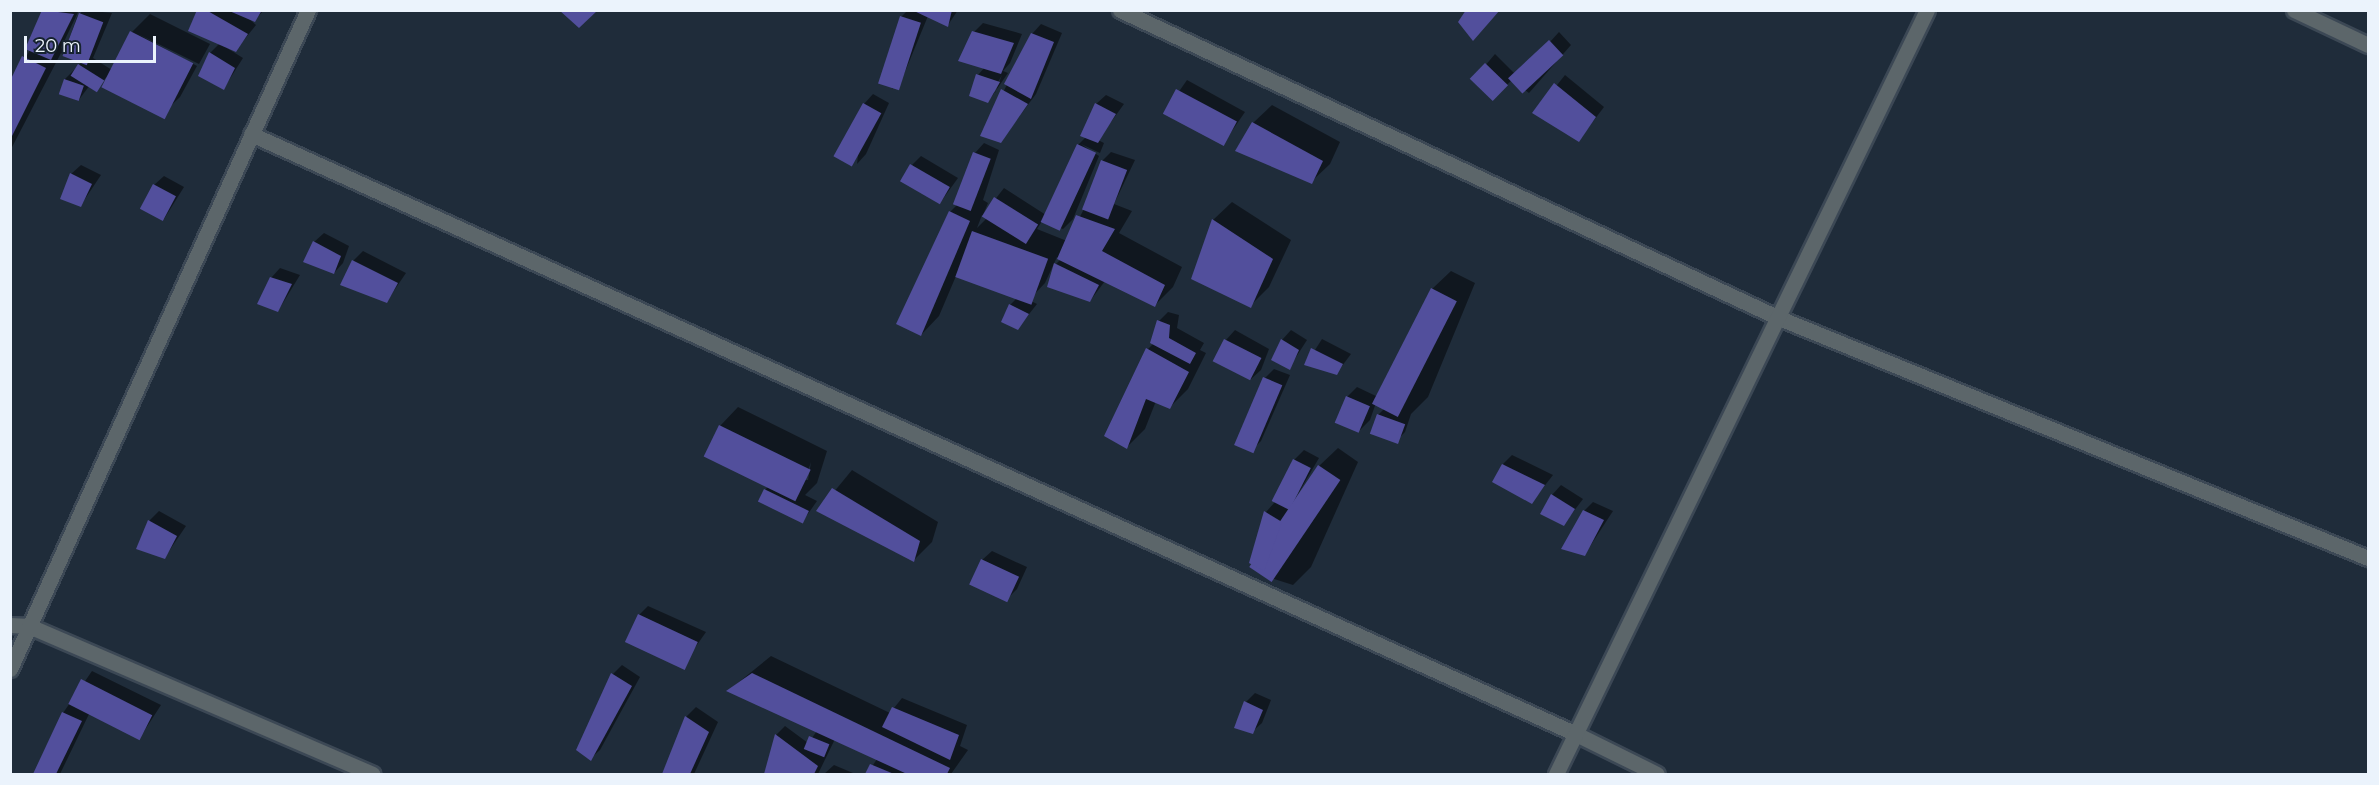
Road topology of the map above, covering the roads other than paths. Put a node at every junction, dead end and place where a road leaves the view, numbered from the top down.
1 (308, 10) edge
2 (1120, 10) edge
3 (1927, 10) edge
4 (2294, 10) edge
5 (2368, 45) edge
6 (251, 134) junction
7 (1779, 318) junction
8 (2368, 558) edge
9 (10, 625) edge
10 (29, 626) junction
11 (10, 669) edge
12 (1576, 734) junction
13 (372, 774) edge
14 (1556, 774) edge
15 (1657, 774) edge

1 - 6 street
2 - 7 street
3 - 7 street
4 - 5 street
6 - 10 street
6 - 12 street
7 - 8 street
7 - 12 street
9 - 10 street
10 - 11 street
10 - 13 street
12 - 14 street
12 - 15 street

